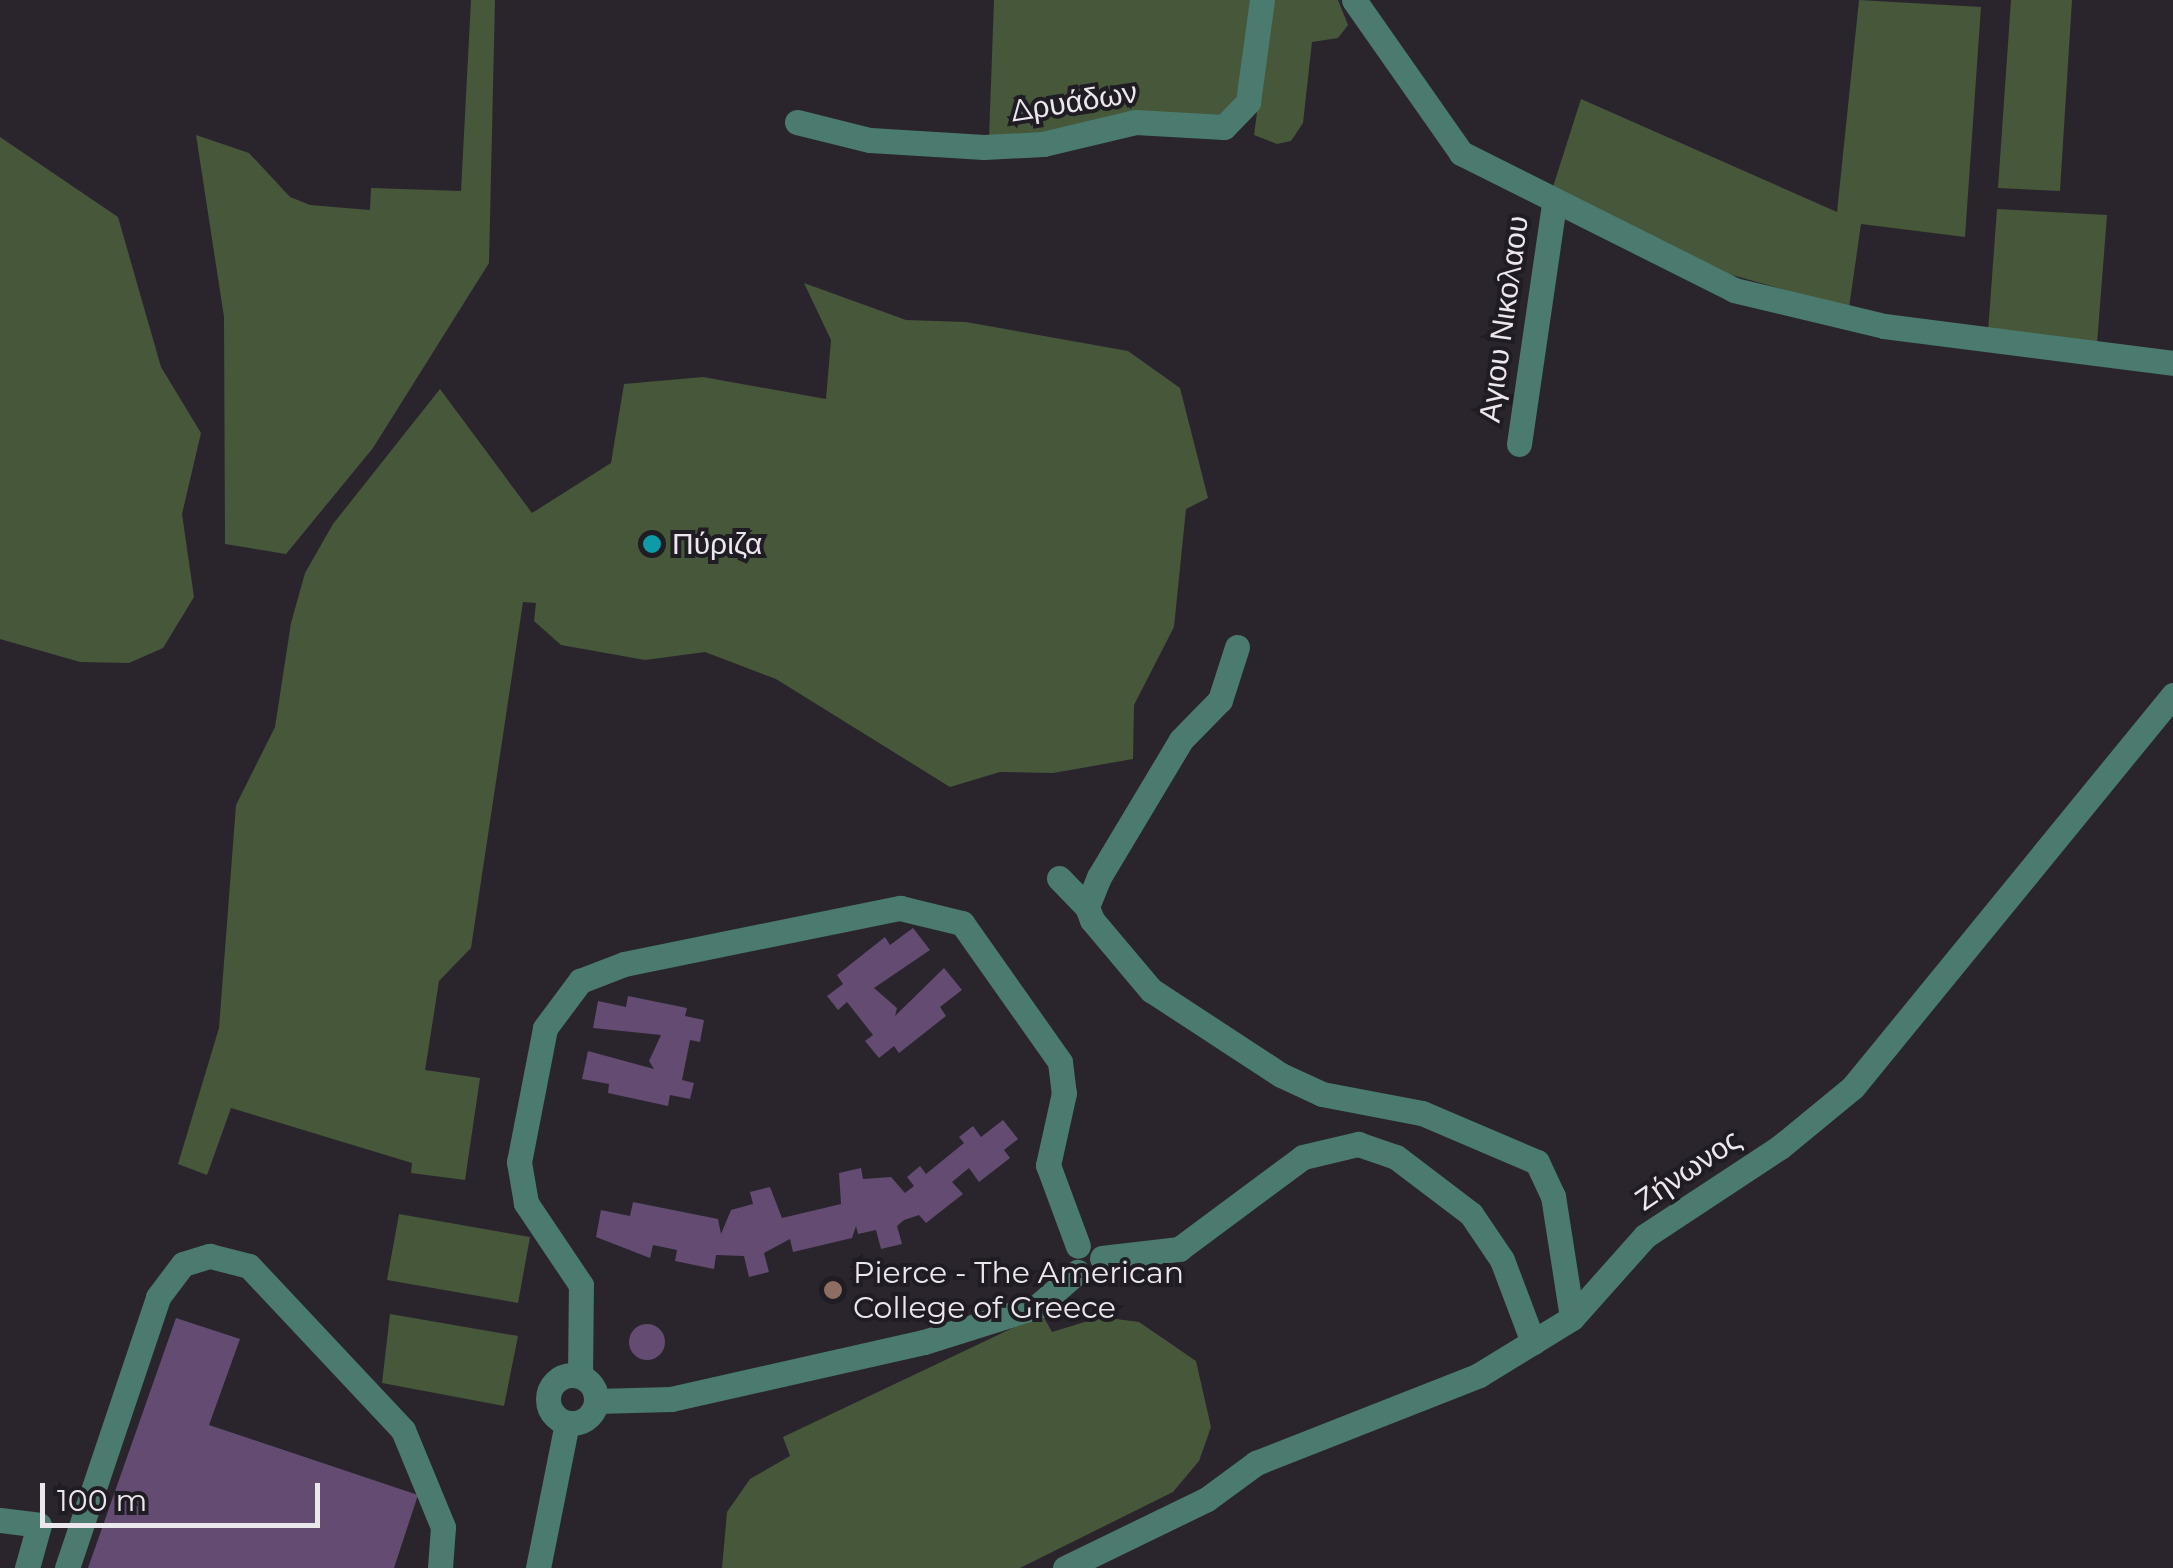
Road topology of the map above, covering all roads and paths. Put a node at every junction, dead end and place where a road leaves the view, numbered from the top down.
1 (1262, 0) edge
2 (1354, 0) edge
3 (797, 122) dead end
4 (1554, 203) junction
5 (2173, 363) edge
6 (1519, 444) dead end
7 (1237, 647) dead end
8 (2173, 695) edge
9 (1059, 878) dead end
10 (1087, 907) junction
11 (1086, 1259) junction
12 (1572, 1318) junction
13 (1532, 1342) junction
14 (580, 1376) junction
15 (596, 1401) junction
16 (568, 1422) junction
17 (0, 1520) edge
18 (27, 1568) edge
19 (66, 1568) edge
20 (440, 1568) edge
21 (538, 1568) edge
22 (1064, 1568) edge

1 - 3 street, Δρυάδων
2 - 4 street
4 - 5 street
4 - 6 street, Αγιου Νικολαου
7 - 10 street
8 - 12 street, Ζήνωνος
9 - 10 street
10 - 12 street
11 - 13 street
11 - 14 street
11 - 15 street
12 - 13 street, Ζήνωνος
13 - 22 street, Ζήνωνος
14 - 15 street
14 - 16 street
15 - 16 street
16 - 21 street
17 - 18 street
19 - 20 street

